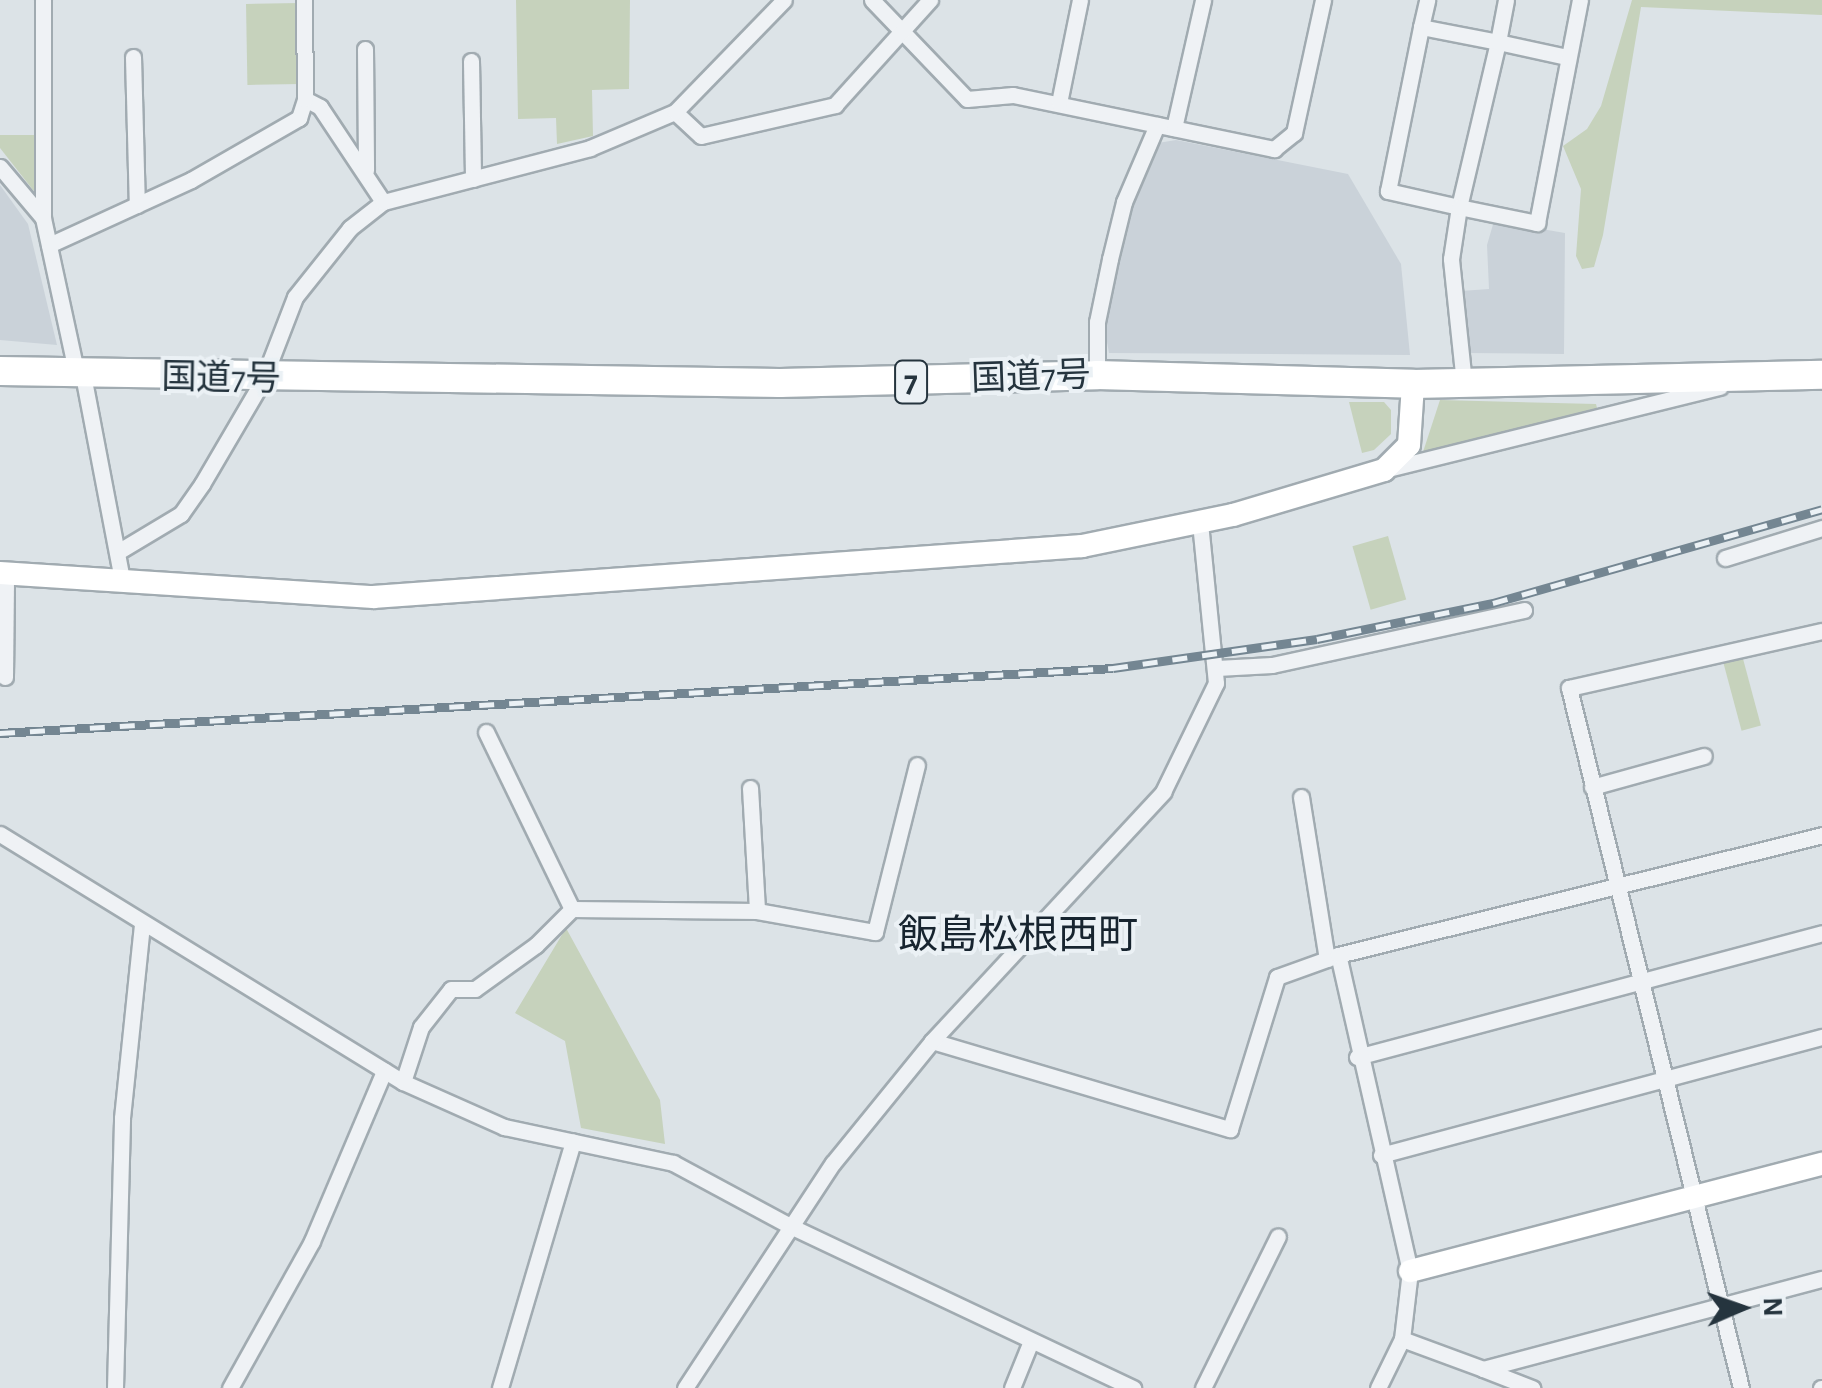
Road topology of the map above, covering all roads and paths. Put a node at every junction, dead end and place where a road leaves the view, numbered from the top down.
1 (43, 0) edge
2 (304, 0) edge
3 (784, 0) edge
4 (872, 0) edge
5 (930, 0) edge
6 (1080, 0) edge
7 (1203, 0) edge
8 (1323, 0) edge
9 (1427, 0) edge
10 (1506, 0) edge
11 (1580, 0) edge
12 (1421, 27) junction
13 (900, 29) junction
14 (1498, 42) junction
15 (365, 49) dead end
16 (133, 57) dead end
17 (1567, 57) junction
18 (471, 61) dead end
19 (305, 99) junction
20 (1058, 103) junction
21 (675, 112) junction
22 (1157, 125) junction
23 (1174, 128) junction
24 (0, 167) edge
25 (366, 171) junction
26 (473, 180) junction
27 (383, 202) junction
28 (137, 204) junction
29 (1459, 207) junction
30 (43, 218) junction
31 (49, 246) junction
32 (0, 371) edge
33 (80, 375) junction
34 (1098, 375) junction
35 (1822, 375) edge
36 (263, 380) junction
37 (1746, 380) junction
38 (1464, 383) junction
39 (1413, 384) junction
40 (1384, 470) junction
41 (1200, 524) junction
42 (1822, 528) edge
43 (121, 550) junction
44 (1725, 558) dead end
45 (3, 573) edge
46 (122, 580) junction
47 (1524, 610) dead end
48 (1822, 630) edge
49 (1217, 668) junction
50 (4, 677) dead end
51 (486, 732) dead end
52 (1704, 756) dead end
53 (916, 765) dead end
54 (1592, 786) junction
55 (750, 788) dead end
56 (1301, 797) dead end
57 (0, 834) edge
58 (1822, 836) edge
59 (1616, 886) junction
60 (572, 908) junction
61 (756, 911) junction
62 (142, 925) junction
63 (1822, 934) edge
64 (1332, 957) junction
65 (1640, 982) junction
66 (1822, 1037) edge
67 (932, 1041) junction
68 (1357, 1057) junction
69 (384, 1070) junction
70 (1664, 1078) junction
71 (402, 1082) junction
72 (573, 1142) junction
73 (1381, 1155) junction
74 (1822, 1164) edge
75 (1694, 1198) junction
76 (788, 1225) junction
77 (1278, 1236) dead end
78 (1410, 1271) junction
79 (1822, 1279) edge
80 (1720, 1306) junction
81 (1402, 1338) junction
82 (1031, 1341) junction
83 (1483, 1370) junction
84 (114, 1388) edge
85 (230, 1388) edge
86 (500, 1388) edge
87 (685, 1388) edge
88 (1012, 1388) edge
89 (1134, 1388) edge
90 (1203, 1388) edge
91 (1378, 1388) edge
92 (1532, 1388) edge
93 (1741, 1388) edge

1 - 30 street
2 - 19 street
3 - 21 street
4 - 13 street
5 - 13 street
6 - 20 street
7 - 23 street
8 - 23 street
9 - 12 street
10 - 14 street
11 - 17 street
12 - 14 street
12 - 29 street
13 - 20 street
13 - 21 street
14 - 17 street
14 - 29 street
15 - 25 street
16 - 28 street
17 - 29 street
18 - 26 street
19 - 25 street
19 - 28 street
20 - 22 street
21 - 26 street
22 - 23 street
22 - 34 street
24 - 30 street
25 - 27 street
26 - 27 street
27 - 36 street
28 - 31 street
29 - 38 street
30 - 31 street
31 - 33 street
32 - 33 highway, 国道7号 / 7
33 - 36 highway, 国道7号 / 7
33 - 43 street
34 - 36 highway, 国道7号 / 7
34 - 39 highway, 国道7号 / 7
35 - 37 highway, 国道7号 / 7
36 - 43 street
37 - 38 highway, 国道7号 / 7
37 - 40 street
38 - 39 highway, 国道7号 / 7
39 - 40 street
40 - 41 street
41 - 46 street
41 - 49 street
42 - 44 street
43 - 46 street
45 - 46 street
45 - 50 street
47 - 49 street
48 - 54 street
49 - 67 street
51 - 60 street
52 - 54 street
53 - 61 street
54 - 59 street
55 - 61 street
56 - 64 street
57 - 62 street
58 - 59 street
59 - 64 street
59 - 65 street
60 - 61 street
60 - 71 street
62 - 69 street
62 - 84 street
63 - 65 street
64 - 67 street
64 - 68 street
65 - 68 street
65 - 70 street
66 - 70 street
67 - 76 street
68 - 73 street
69 - 71 street
69 - 85 street
70 - 73 street
70 - 75 street
71 - 72 street
72 - 76 street
72 - 86 street
73 - 78 street
74 - 75 street
75 - 78 street
75 - 80 street
76 - 82 street
76 - 87 street
77 - 90 street
78 - 81 street
79 - 80 street
80 - 83 street
80 - 93 street
81 - 83 street
81 - 91 street
82 - 88 street
82 - 89 street
83 - 92 street

